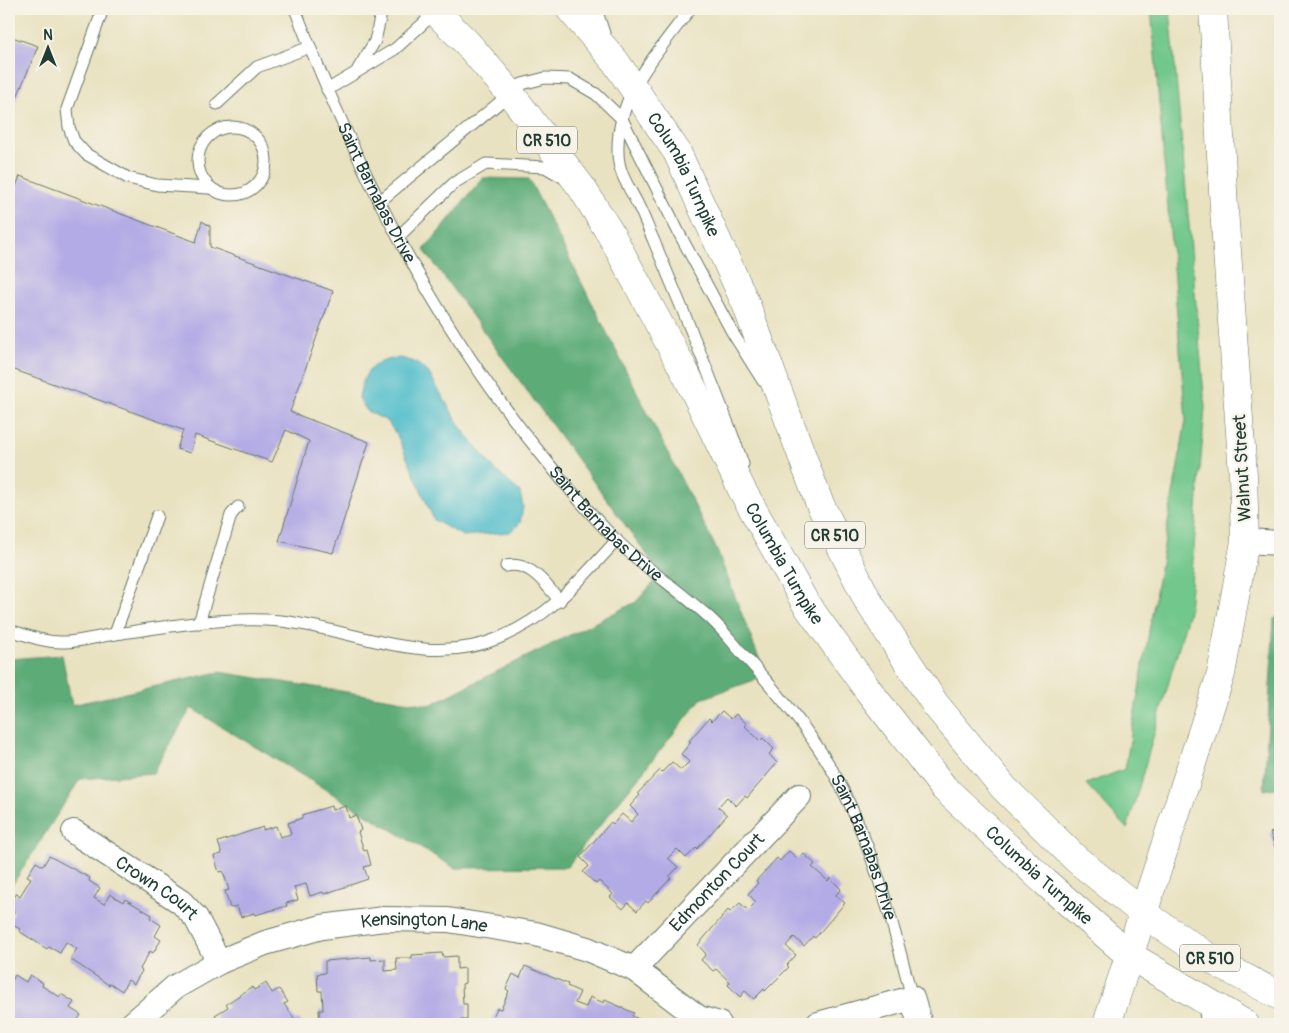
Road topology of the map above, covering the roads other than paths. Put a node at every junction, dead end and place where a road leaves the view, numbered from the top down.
1 (295, 9) edge
2 (382, 9) edge
3 (570, 9) edge
4 (596, 9) edge
5 (690, 9) edge
6 (1214, 9) edge
7 (436, 10) edge
8 (102, 11) edge
9 (310, 47) junction
10 (615, 61) junction
11 (357, 70) junction
12 (633, 88) junction
13 (327, 90) junction
14 (510, 93) junction
15 (217, 104) dead end
16 (622, 119) junction
17 (209, 188) junction
18 (582, 188) junction
19 (379, 202) junction
20 (398, 237) junction
21 (792, 427) junction
22 (238, 507) dead end
23 (157, 516) dead end
24 (616, 540) junction
25 (1245, 541) junction
26 (1280, 543) edge
27 (772, 544) junction
28 (506, 566) dead end
29 (560, 601) junction
30 (199, 623) junction
31 (9, 630) edge
32 (114, 634) junction
33 (799, 796) dead end
34 (74, 832) dead end
35 (1143, 913) junction
36 (1129, 955) junction
37 (219, 962) junction
38 (634, 968) junction
39 (1280, 996) edge
40 (912, 998) junction
41 (1205, 1011) edge
42 (705, 1022) edge
43 (132, 1024) edge
44 (818, 1024) edge
45 (920, 1024) edge
46 (1107, 1024) edge
47 (1245, 1024) edge

1 - 9 lane, Saint Barnabas Drive
2 - 11 lane
3 - 10 main road, Columbia Turnpike / CR 510
4 - 10 lane
5 - 12 lane
6 - 25 main road, Walnut Street
7 - 11 lane
7 - 14 main road, Columbia Turnpike / CR 510
8 - 17 lane
9 - 13 lane, Saint Barnabas Drive
9 - 15 lane
10 - 12 main road, Columbia Turnpike / CR 510
11 - 13 lane
12 - 16 lane
12 - 21 main road, Columbia Turnpike / CR 510
13 - 19 lane, Saint Barnabas Drive
14 - 16 lane
14 - 18 main road, Columbia Turnpike / CR 510
14 - 19 lane
16 - 21 lane
16 - 27 lane
17 - 17 lane
18 - 20 lane
18 - 27 main road, Columbia Turnpike / CR 510
19 - 20 lane, Saint Barnabas Drive
20 - 24 lane, Saint Barnabas Drive
21 - 35 main road, Columbia Turnpike / CR 510
22 - 30 lane
23 - 32 lane
24 - 29 lane
24 - 40 lane, Saint Barnabas Drive
25 - 26 street
25 - 35 main road, Walnut Street
27 - 36 main road, Columbia Turnpike / CR 510
28 - 29 lane
29 - 30 lane
30 - 32 lane
31 - 32 lane
33 - 38 street, Edmonton Court
34 - 37 street, Crown Court
35 - 36 main road, Walnut Street
35 - 39 main road, Columbia Turnpike / CR 510
36 - 41 main road, Columbia Turnpike / CR 510
36 - 46 main road, Walnut Street
37 - 38 street, Kensington Lane
37 - 43 street, Kensington Lane
38 - 42 street, Kensington Lane
40 - 44 street
40 - 45 street, Saint Barnabas Drive
41 - 47 main road, Columbia Turnpike / CR 510

